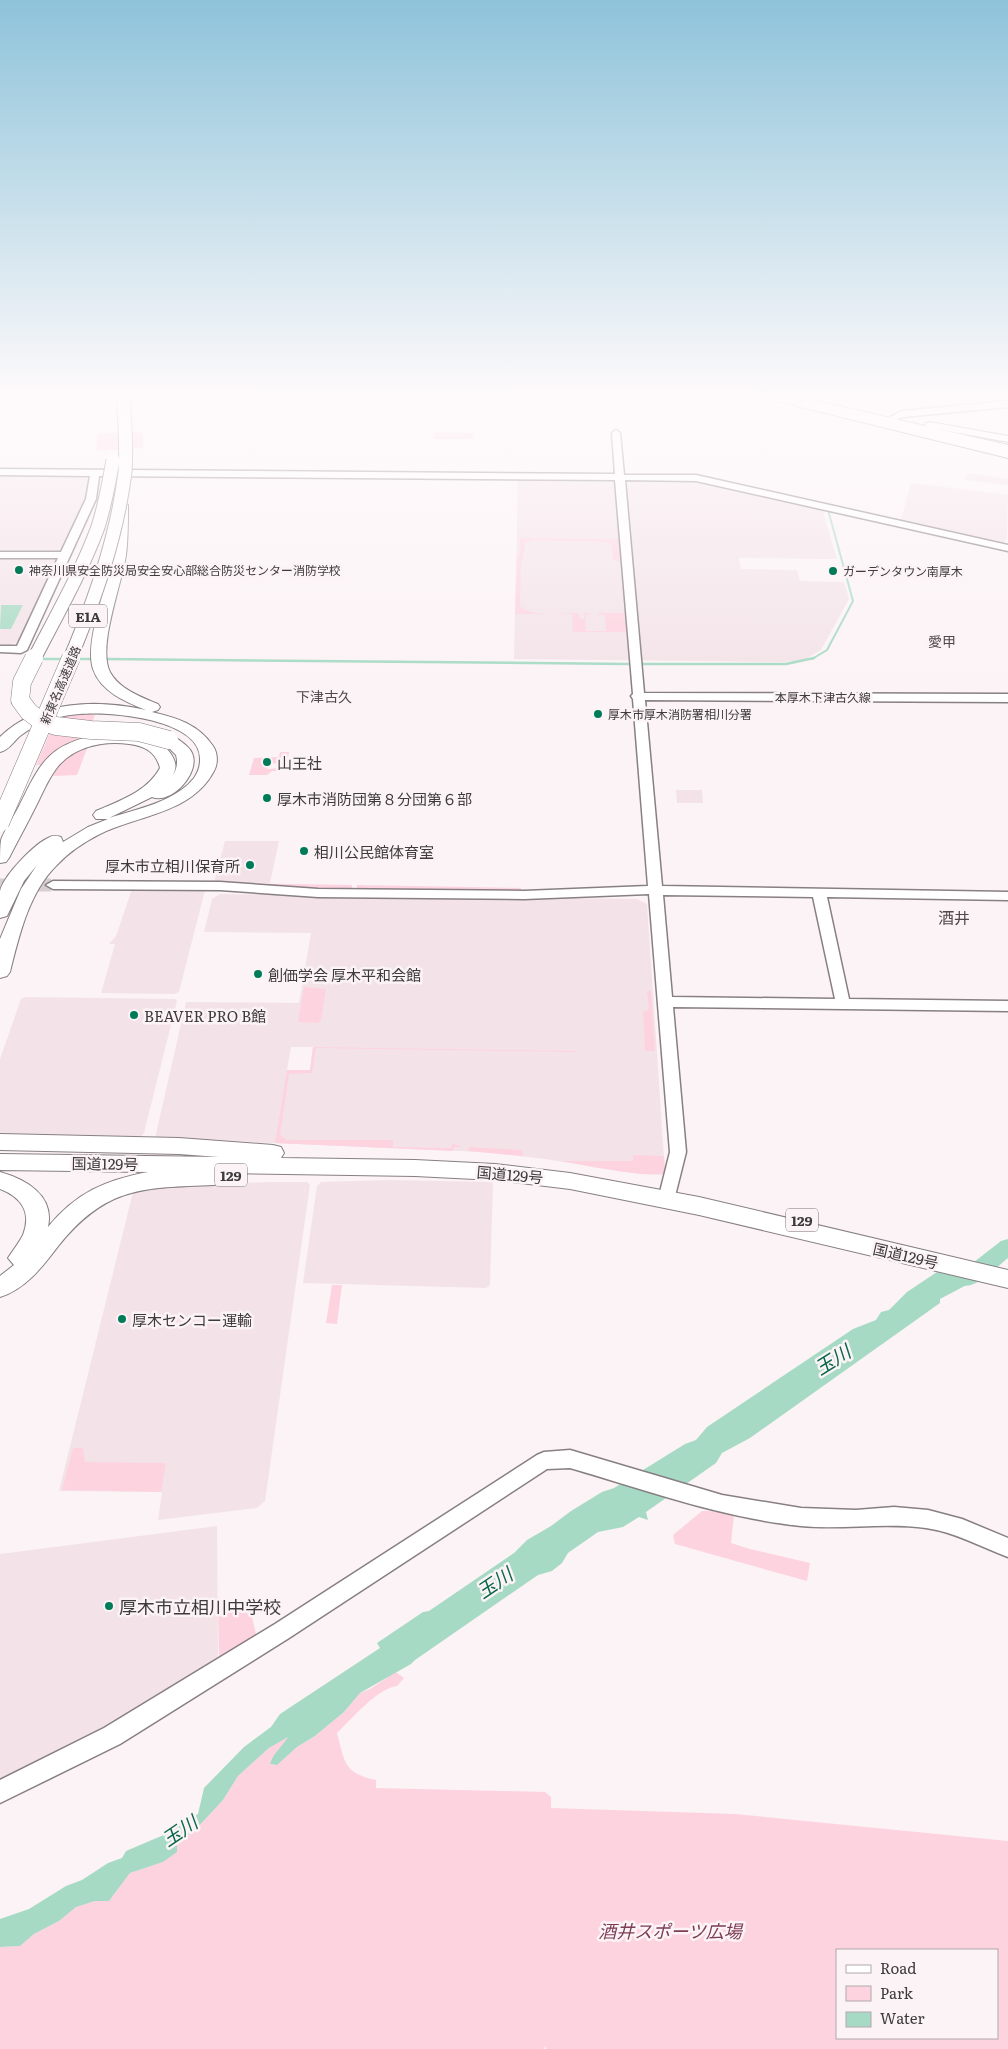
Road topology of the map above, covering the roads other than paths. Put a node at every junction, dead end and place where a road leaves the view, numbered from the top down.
1 (93, 491) edge
2 (107, 491) edge
3 (110, 491) edge
4 (122, 491) edge
5 (621, 491) edge
6 (752, 491) edge
7 (122, 495) junction
8 (1008, 548) edge
9 (0, 554) edge
10 (64, 555) junction
11 (0, 649) edge
12 (637, 696) junction
13 (1008, 698) edge
14 (161, 743) junction
15 (0, 748) edge
16 (0, 792) edge
17 (0, 823) edge
18 (76, 835) junction
19 (0, 858) edge
20 (52, 885) tunnel mouth
21 (656, 891) junction
22 (819, 893) junction
23 (1007, 900) edge
24 (0, 912) edge
25 (1, 963) edge
26 (666, 1002) junction
27 (843, 1004) junction
28 (1008, 1006) edge
29 (0, 1137) edge
30 (0, 1142) edge
31 (72, 1143) junction
32 (0, 1152) edge
33 (317, 1157) junction
34 (0, 1162) edge
35 (462, 1170) junction
36 (0, 1171) edge
37 (238, 1175) junction
38 (0, 1180) edge
39 (667, 1195) junction
40 (927, 1254) junction
41 (1008, 1267) edge
42 (0, 1272) edge
43 (1008, 1279) edge
44 (0, 1288) edge
45 (1008, 1548) edge
46 (0, 1792) edge

1 - 10 street
2 - 14 highway, bridge
3 - 16 highway, 新東名高速道路 / E1A, bridge
4 - 7 highway, 新東名高速道路 / E1A, bridge
5 - 12 street
6 - 8 street
7 - 17 highway, 新東名高速道路 / E1A, bridge
7 - 18 highway, bridge
9 - 10 street
10 - 11 street
12 - 13 street, 本厚木下津古久線
12 - 21 street
14 - 18 highway
14 - 19 highway
15 - 18 highway
18 - 24 highway
18 - 25 highway
20 - 21 street
21 - 22 street
21 - 26 street
22 - 23 street
22 - 27 street
26 - 27 street
26 - 39 street
27 - 28 street
29 - 31 highway
30 - 31 highway, 129
31 - 33 highway, 129
32 - 33 highway, 国道129号 / 129
33 - 39 highway, 国道129号 / 129
34 - 35 highway, 国道129号 / 129
35 - 37 highway, 129
35 - 39 highway, 国道129号 / 129
36 - 37 highway, 129
37 - 44 highway
38 - 42 highway
39 - 40 highway, 国道129号 / 129
40 - 41 highway, 国道129号 / 129
40 - 43 highway, 国道129号 / 129
45 - 46 street

